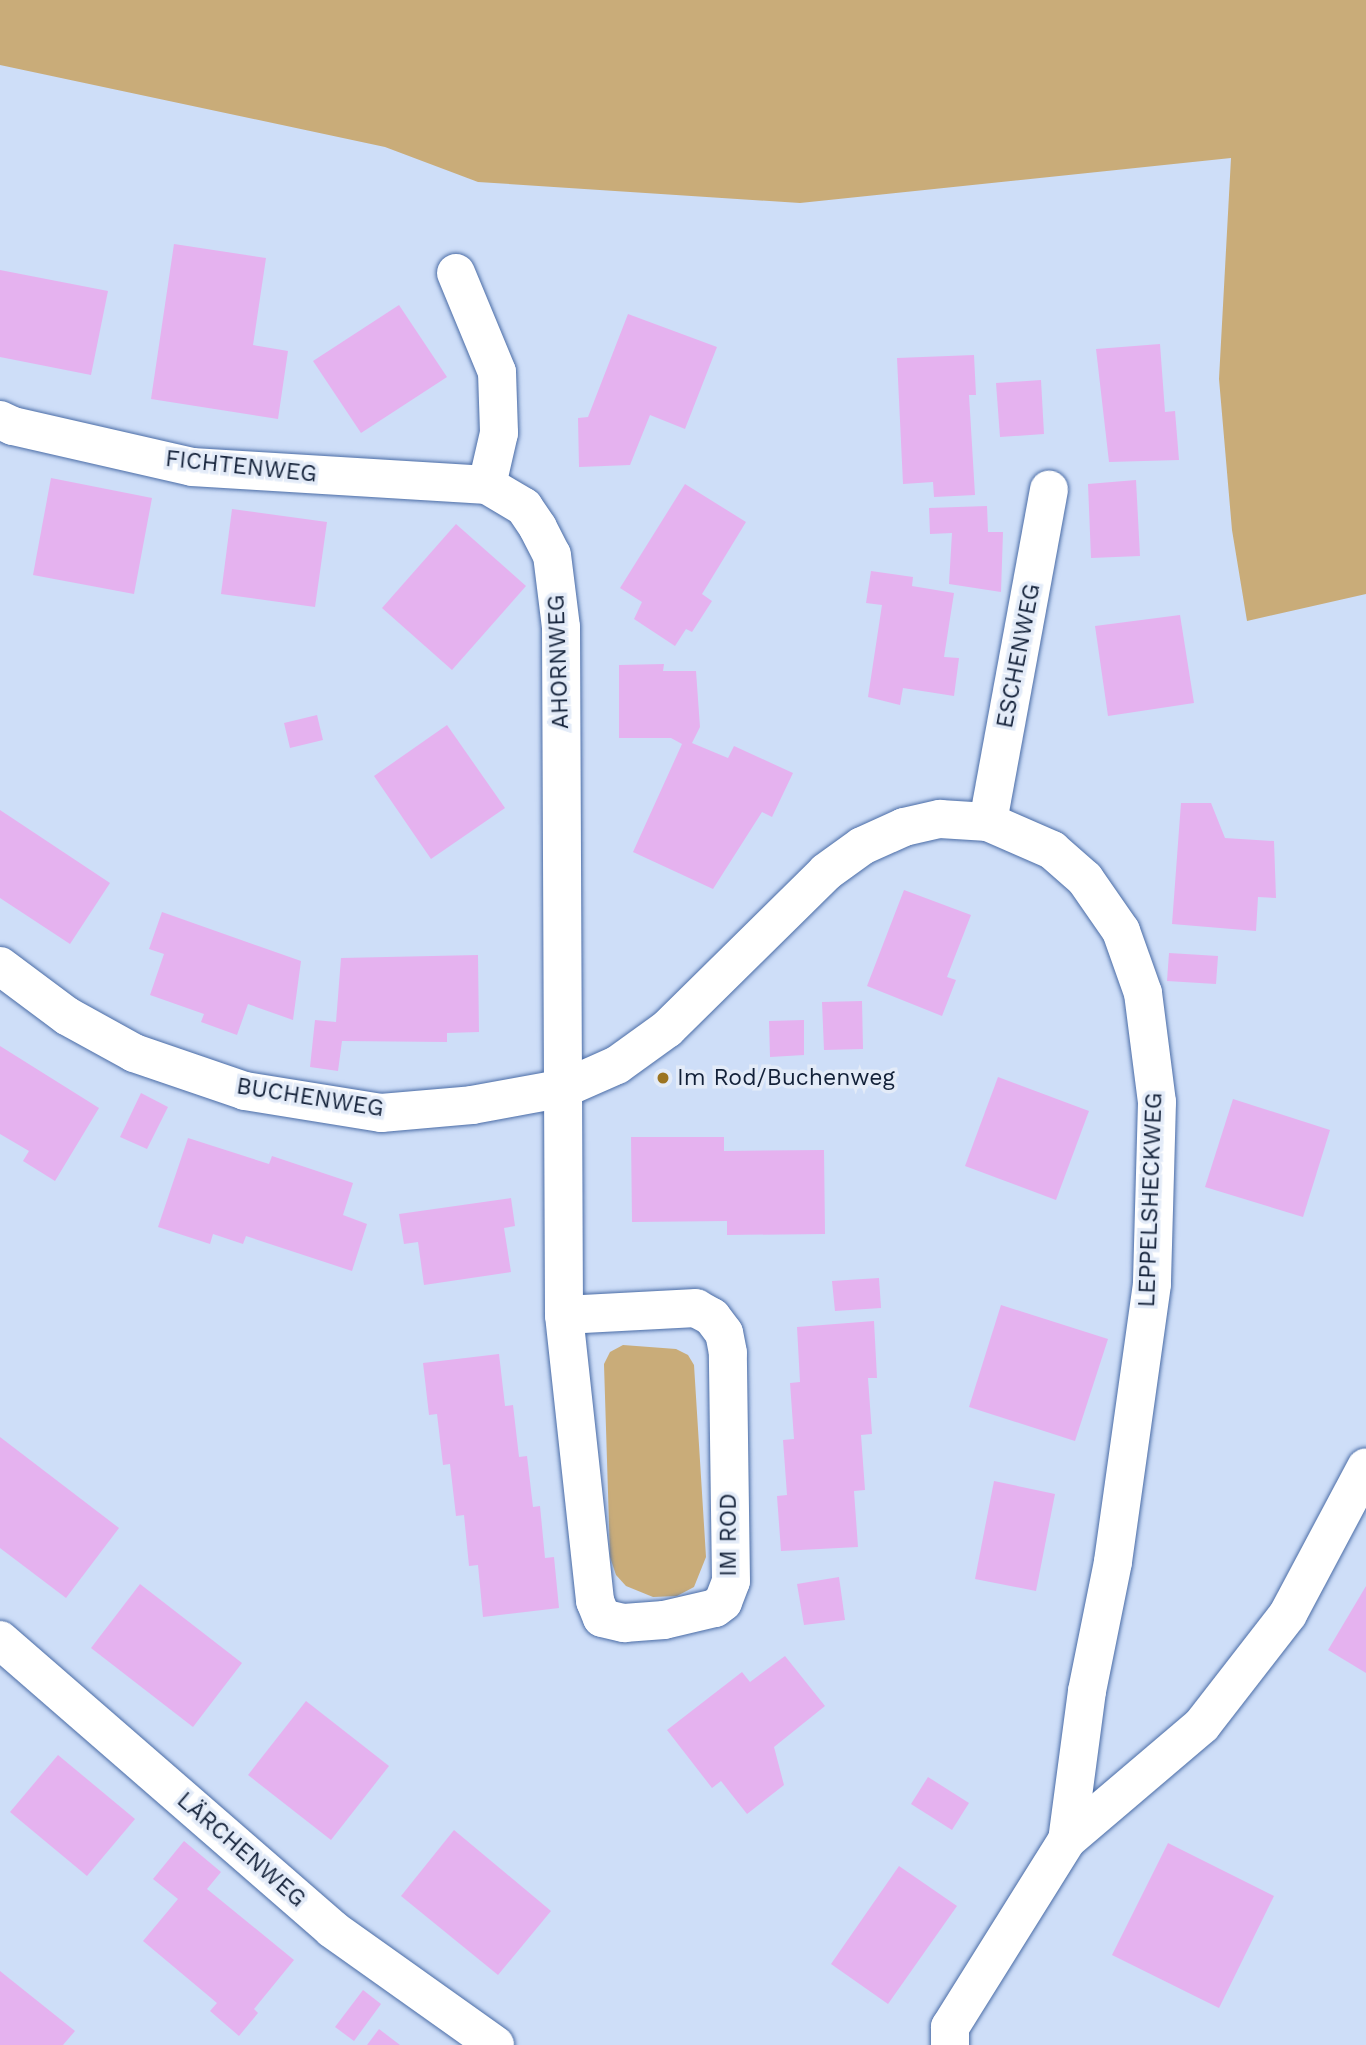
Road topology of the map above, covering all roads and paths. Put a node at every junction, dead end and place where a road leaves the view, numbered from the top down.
1 (456, 273) dead end
2 (0, 420) edge
3 (487, 485) junction
4 (1049, 490) dead end
5 (988, 822) junction
6 (0, 966) edge
7 (565, 1088) junction
8 (564, 1315) junction
9 (1366, 1467) edge
10 (0, 1640) edge
11 (1067, 1840) junction
12 (940, 2039) edge
13 (495, 2045) edge

1 - 3 street
2 - 3 street, FICHTENWEG
3 - 7 street, AHORNWEG
4 - 5 street, ESCHENWEG
5 - 7 street, LEPPELSHECKWEG
5 - 11 street, LEPPELSHECKWEG
6 - 7 street, BUCHENWEG
7 - 8 street, IM ROD
8 - 8 street, IM ROD
9 - 11 street
10 - 13 street, LÄRCHENWEG
11 - 12 street, LEPPELSHECKWEG

